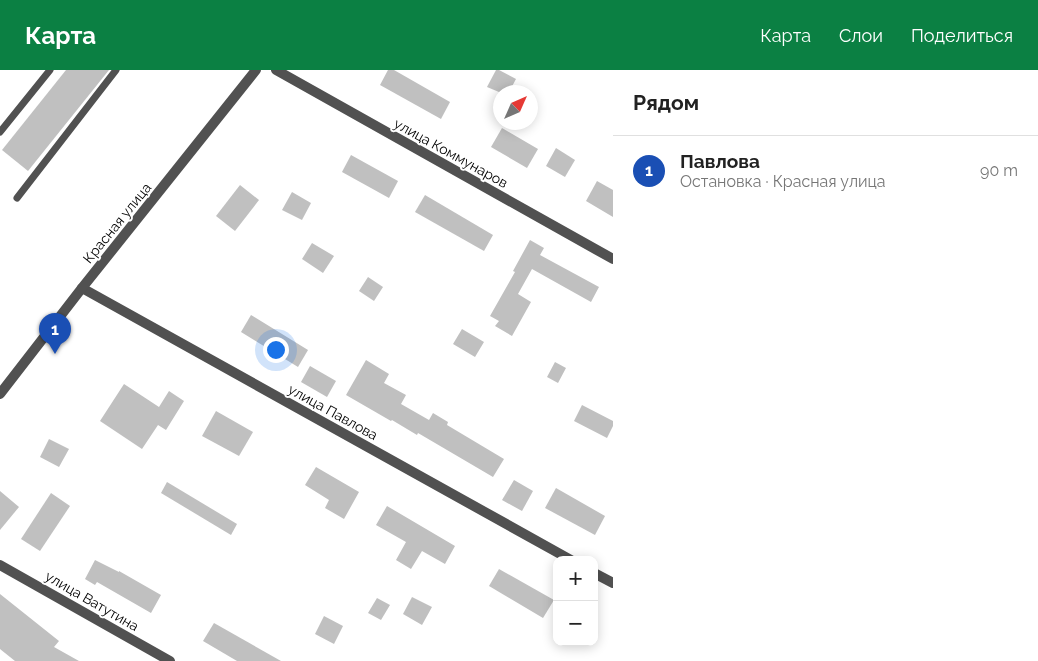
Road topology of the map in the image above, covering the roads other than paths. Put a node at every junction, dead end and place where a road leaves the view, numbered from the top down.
1 (50, 70) edge
2 (116, 70) edge
3 (256, 70) edge
4 (276, 70) edge
5 (0, 132) edge
6 (17, 198) dead end
7 (613, 259) edge
8 (82, 288) junction
9 (0, 394) edge
10 (564, 556) edge
11 (0, 565) edge
12 (598, 575) edge
13 (613, 583) edge
14 (170, 661) edge

1 - 5 lane
2 - 6 lane
3 - 8 street, Красная улица
4 - 7 street, улица Коммунаров
8 - 9 street, Красная улица
8 - 10 street, улица Павлова
11 - 14 street, улица Ватутина
12 - 13 street

